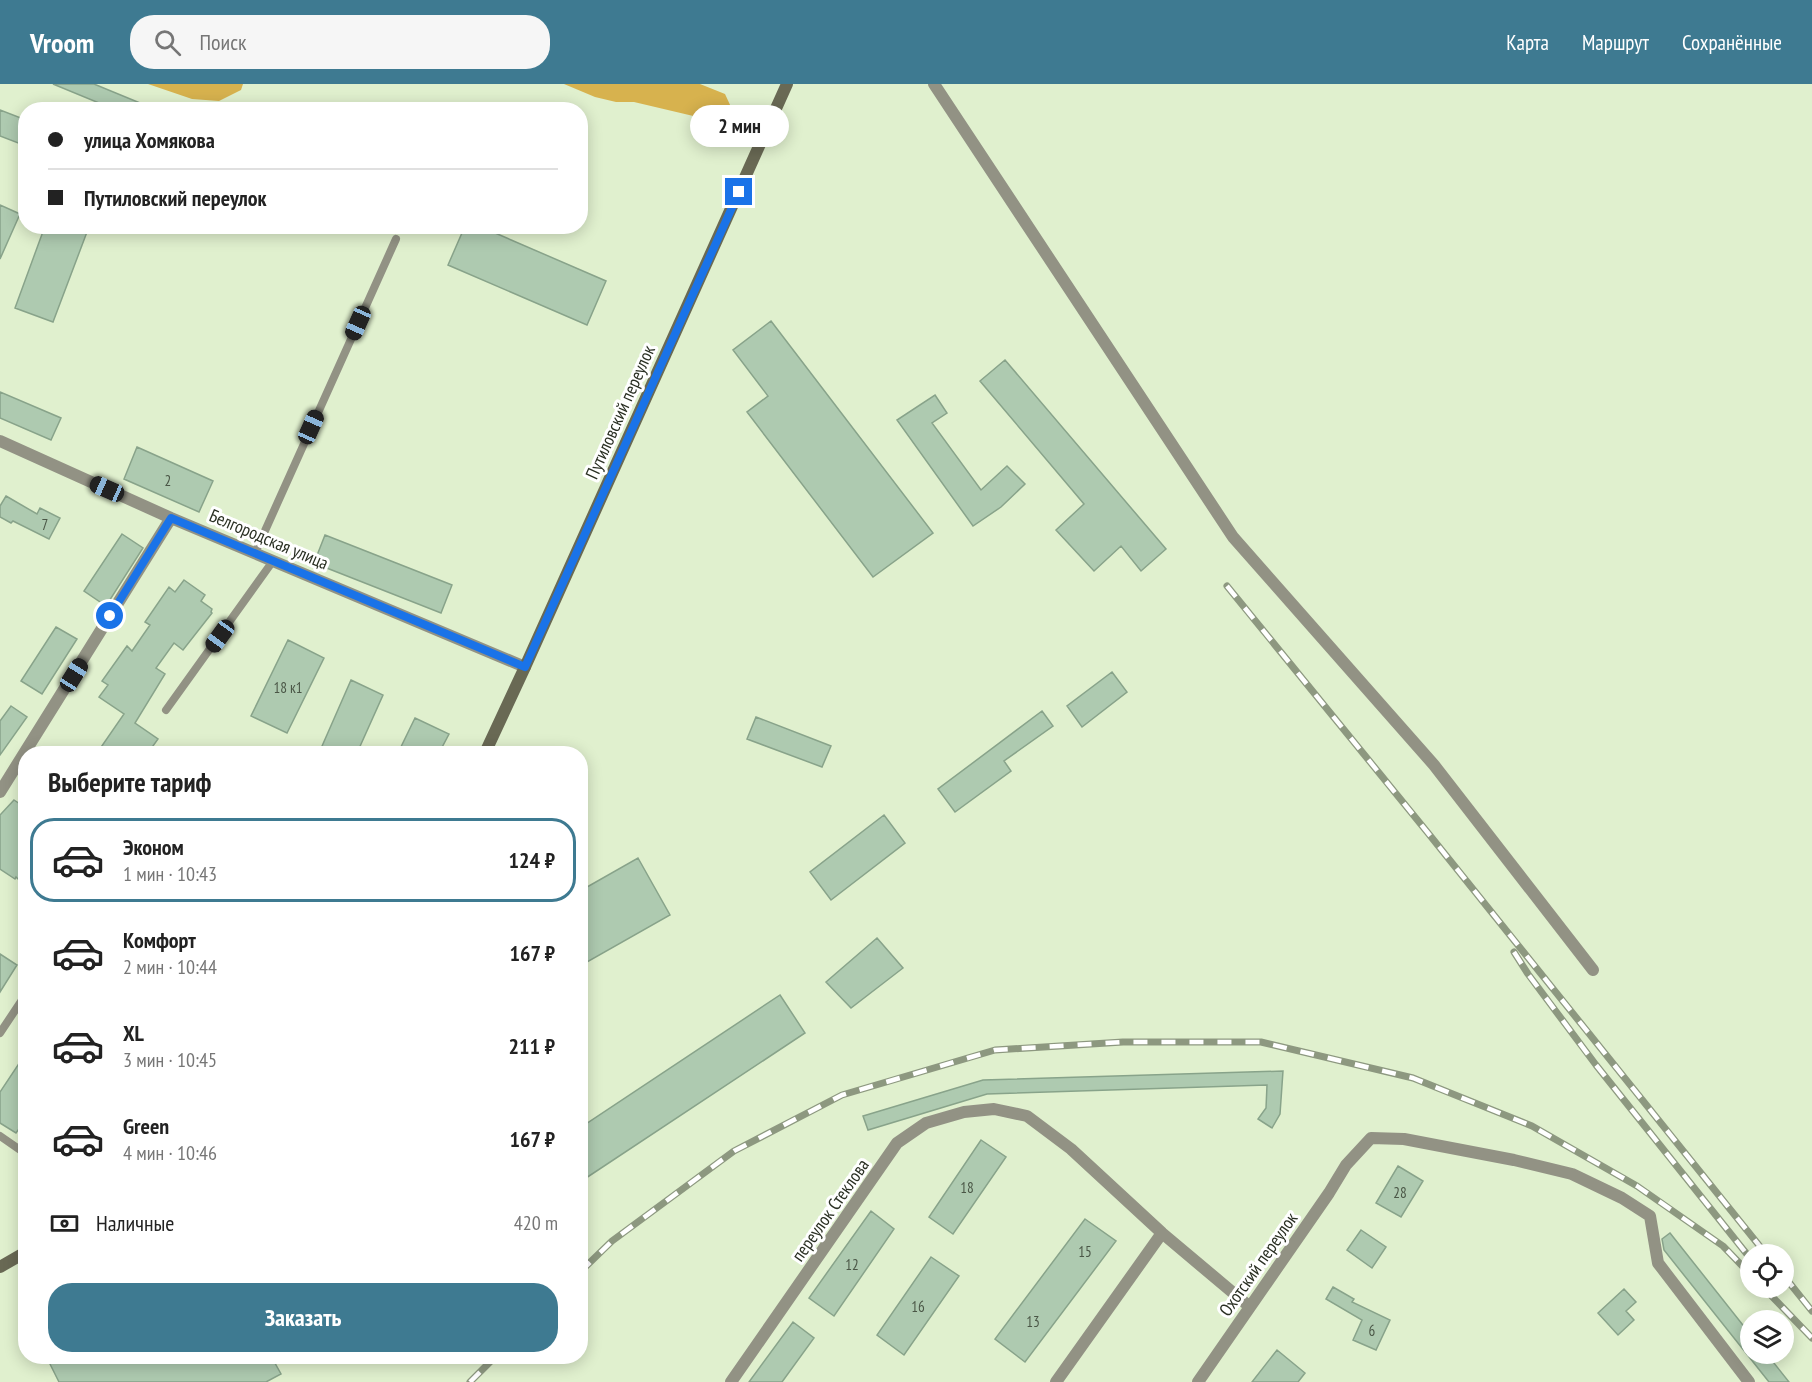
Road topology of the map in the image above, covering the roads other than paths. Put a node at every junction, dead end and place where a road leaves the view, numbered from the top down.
1 (787, 84) edge
2 (934, 84) edge
3 (396, 239) dead end
4 (0, 441) edge
5 (171, 518) junction
6 (255, 553) junction
7 (273, 561) junction
8 (525, 667) junction
9 (166, 710) dead end
10 (29, 746) edge
11 (488, 746) edge
12 (18, 763) edge
13 (0, 792) edge
14 (1593, 970) dead end
15 (18, 1006) edge
16 (0, 1033) edge
17 (0, 1137) edge
18 (18, 1149) edge
19 (1162, 1233) junction
20 (18, 1256) edge
21 (1, 1264) edge
22 (1250, 1307) junction
23 (731, 1382) edge
24 (1056, 1382) edge
25 (1198, 1382) edge
26 (1749, 1382) edge

1 - 8 main road, Путиловский переулок
2 - 14 street
3 - 6 lane
4 - 5 street, Белгородская улица
5 - 6 street, Белгородская улица
5 - 10 street
6 - 7 street, Белгородская улица
7 - 8 street, Белгородская улица
7 - 9 lane
8 - 11 main road, Путиловский переулок
12 - 13 street
15 - 16 lane
17 - 18 lane
19 - 22 street, переулок Стеклова
19 - 23 street, переулок Стеклова
19 - 24 street
20 - 21 main road
22 - 25 street, Охотский переулок
22 - 26 street, Охотский переулок

